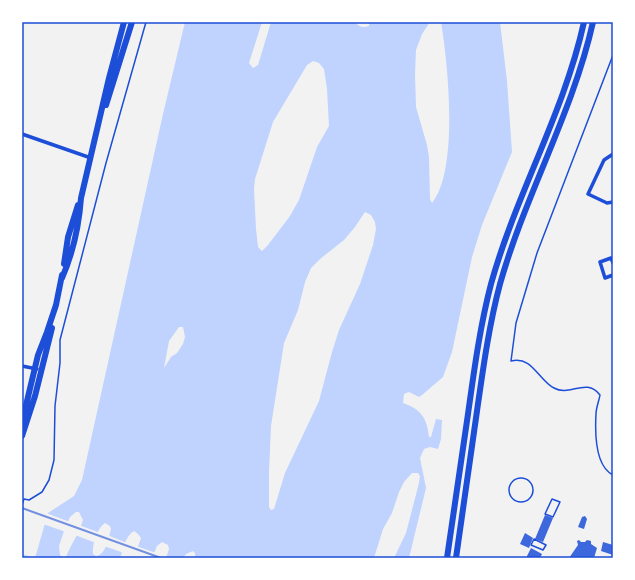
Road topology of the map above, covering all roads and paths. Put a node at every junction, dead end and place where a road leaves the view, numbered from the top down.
1 (124, 22) edge
2 (132, 22) edge
3 (146, 22) edge
4 (584, 22) edge
5 (593, 22) edge
6 (613, 55) edge
7 (100, 121) junction
8 (22, 134) edge
9 (613, 154) edge
10 (91, 158) junction
11 (613, 202) edge
12 (613, 263) edge
13 (613, 276) edge
14 (56, 304) junction
15 (22, 366) edge
16 (34, 369) junction
17 (42, 370) junction
18 (22, 422) edge
19 (22, 436) edge
20 (613, 475) edge
21 (528, 500) joint
22 (22, 505) edge
23 (545, 514) joint
24 (531, 545) joint
25 (448, 558) edge
26 (456, 558) edge

1 - 7 main road
2 - 7 main road
3 - 22 path
4 - 25 main road
5 - 26 main road
6 - 20 path
7 - 10 main road
8 - 10 street
9 - 11 street
10 - 14 main road
12 - 13 street
14 - 16 main road
14 - 17 main road
15 - 16 street
16 - 17 street
16 - 18 main road
17 - 19 main road
21 - 21 path
23 - 23 path
24 - 24 path

